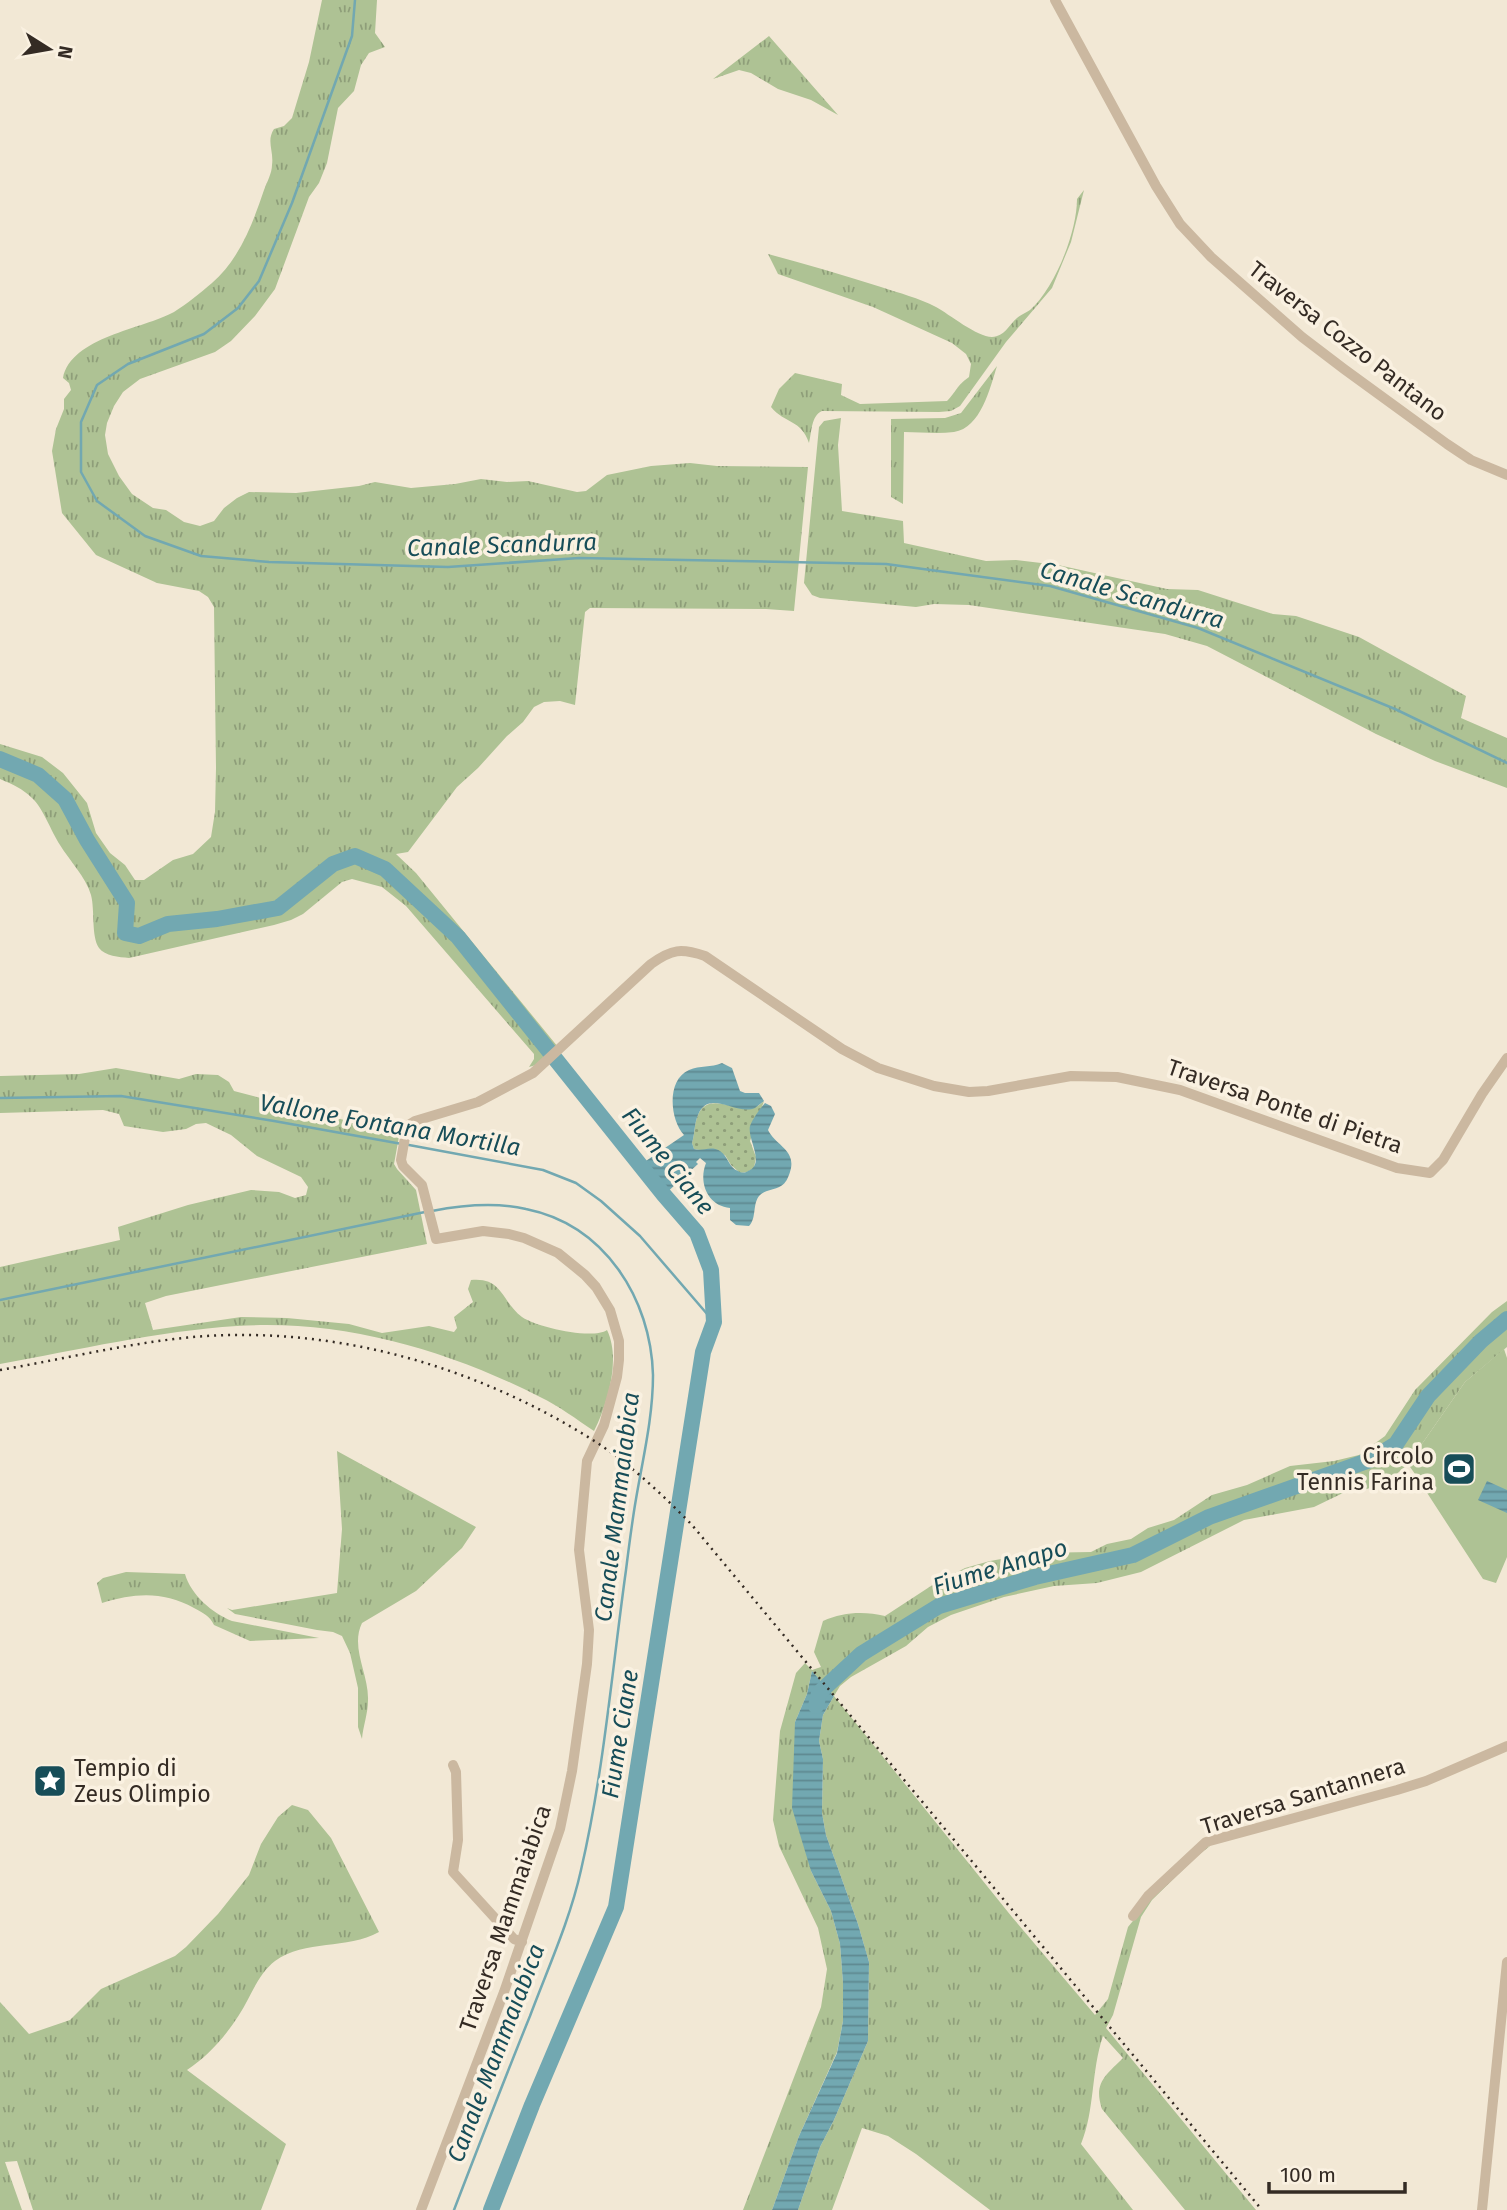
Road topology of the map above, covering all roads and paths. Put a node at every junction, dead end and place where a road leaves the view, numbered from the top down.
1 (1055, 0) edge
2 (1507, 475) edge
3 (1507, 1058) edge
4 (433, 1226) joint
5 (1507, 1746) edge
6 (453, 1765) dead end
7 (1133, 1916) dead end
8 (522, 1942) junction
9 (1507, 1962) edge
10 (421, 2210) edge
11 (1482, 2210) edge

1 - 2 street, Traversa Cozzo Pantano
3 - 4 street, Traversa Ponte di Pietra
4 - 8 street, Traversa Mammaiabica
5 - 7 street, Traversa Santannera
6 - 8 street
8 - 10 street, Traversa Mammaiabica
9 - 11 street

